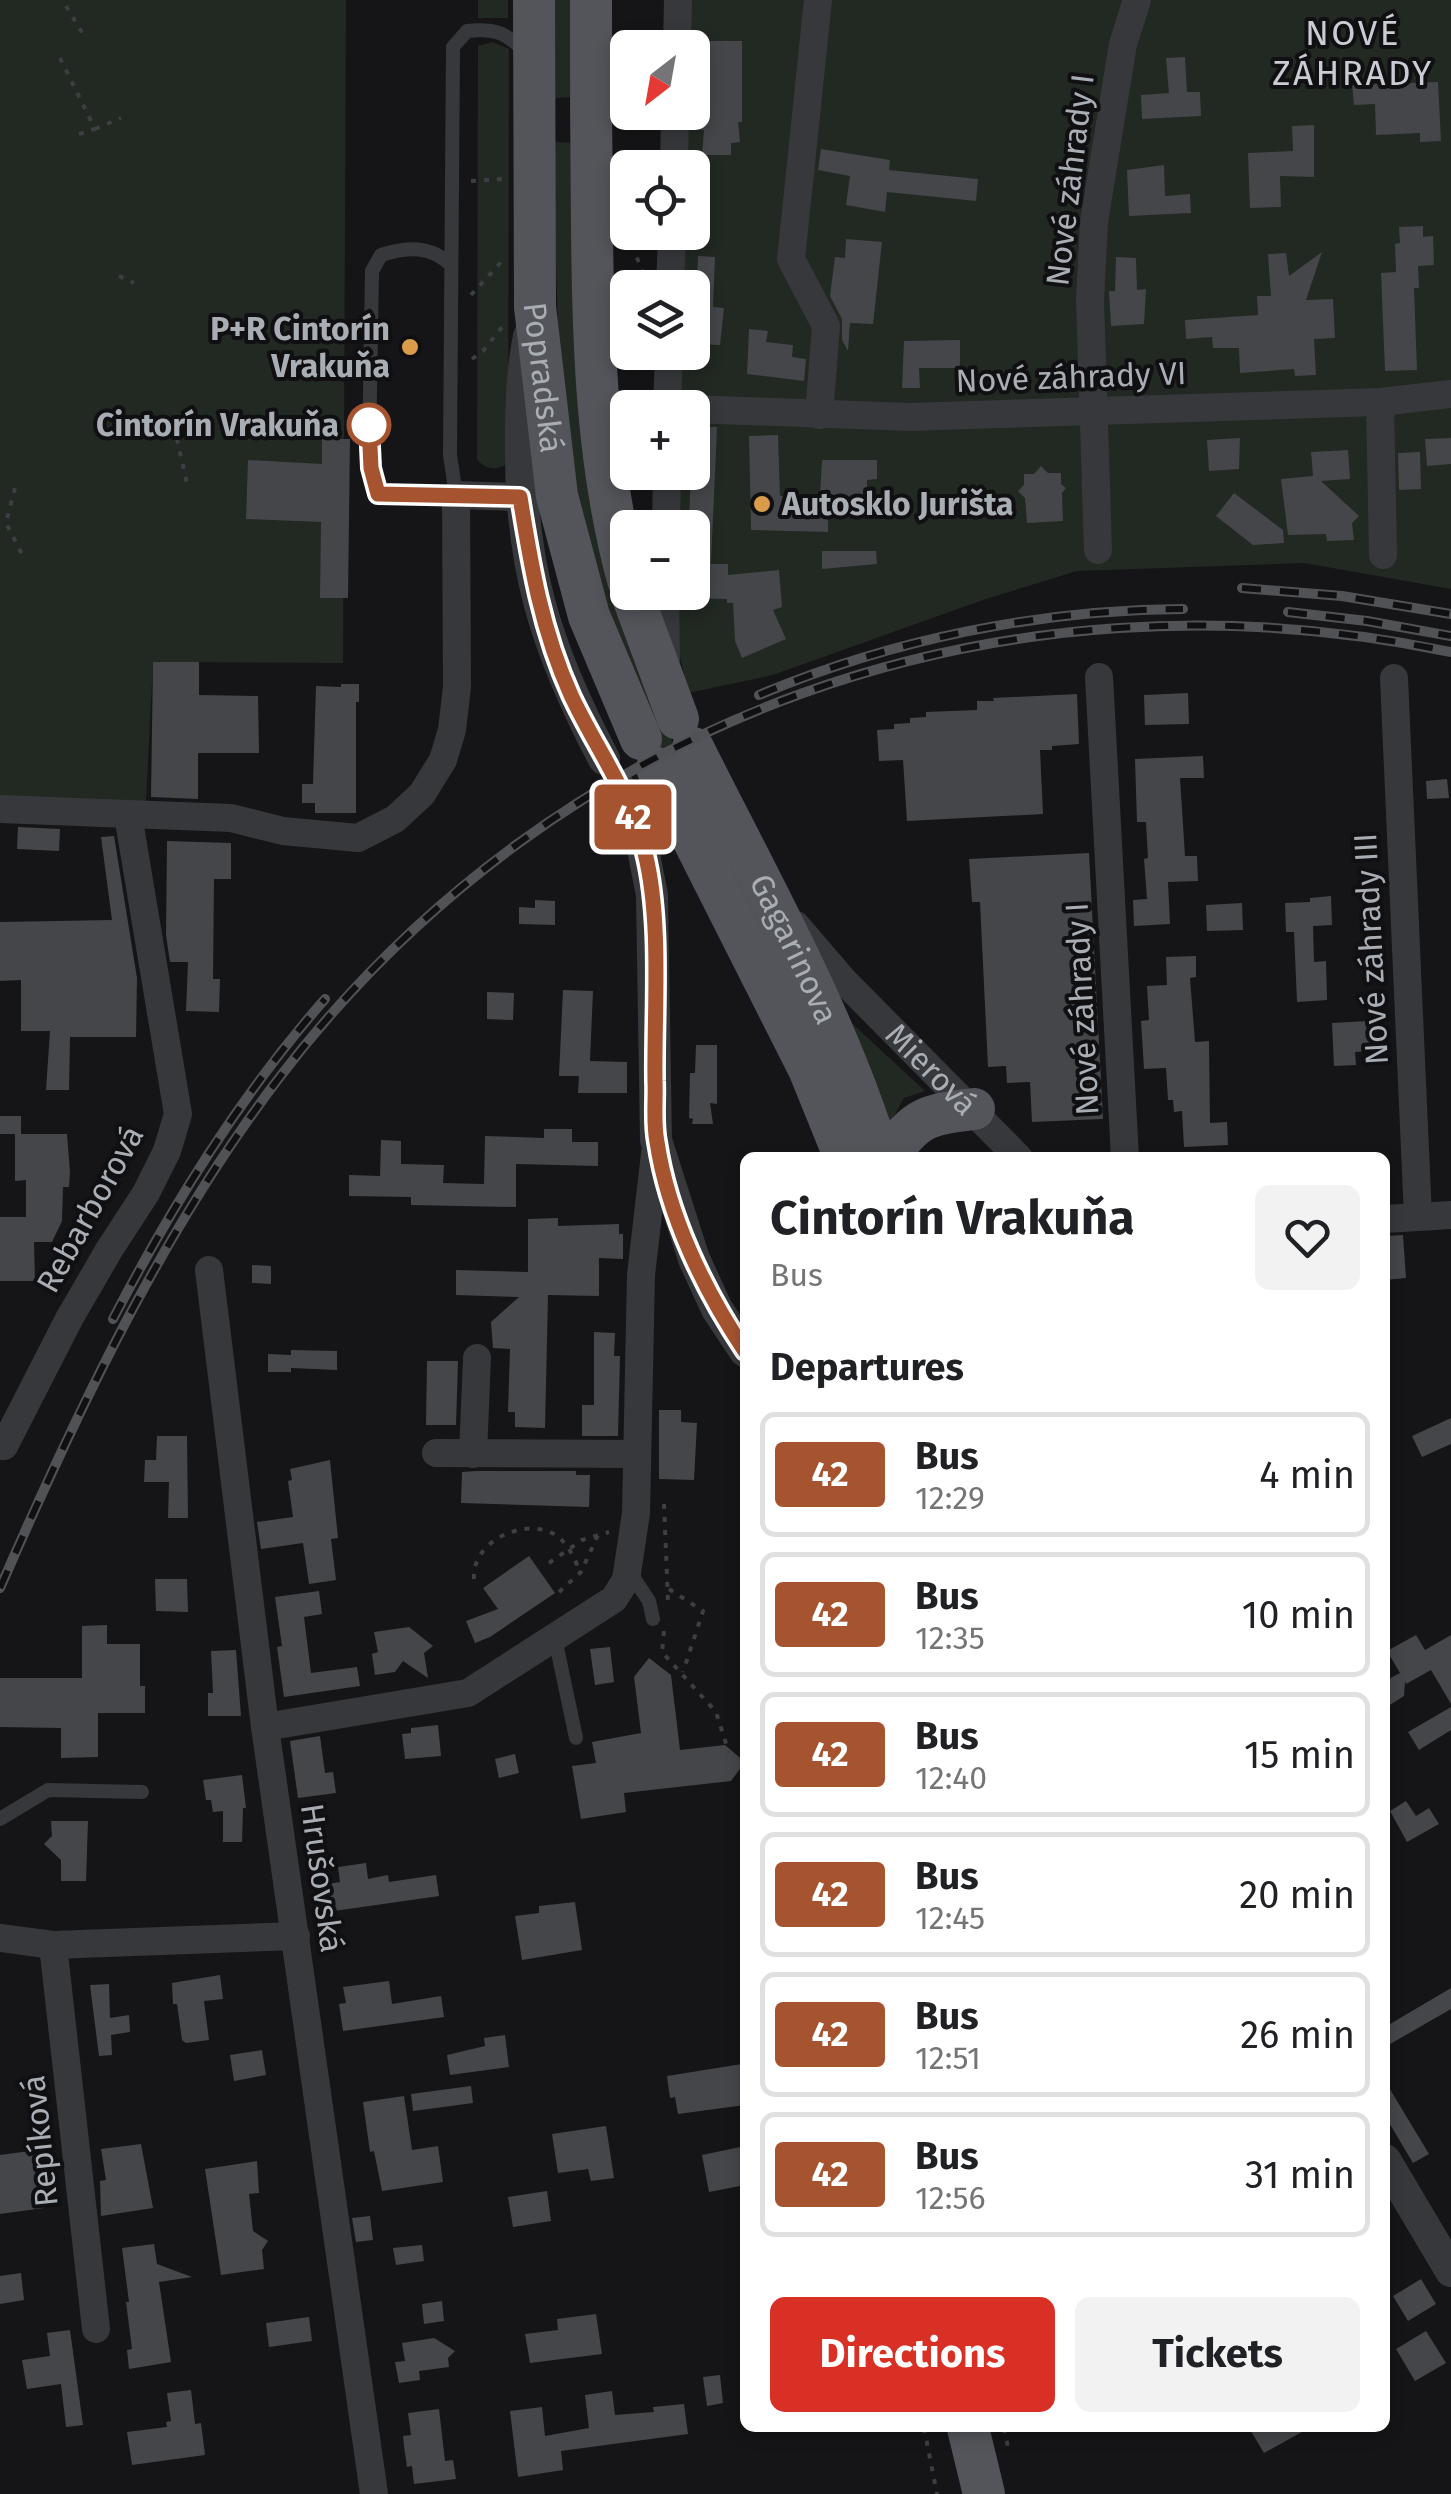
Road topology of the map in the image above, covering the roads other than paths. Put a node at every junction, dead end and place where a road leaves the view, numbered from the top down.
1 (534, 0) edge
2 (592, 0) edge
3 (678, 0) edge
4 (818, 0) edge
5 (1137, 0) edge
6 (677, 30) edge
7 (533, 58) junction
8 (609, 90) edge
9 (451, 265) junction
10 (523, 315) junction
11 (1451, 394) edge
12 (1380, 402) junction
13 (710, 410) edge
14 (1093, 412) junction
15 (820, 415) junction
16 (456, 496) junction
17 (520, 497) junction
18 (611, 510) edge
19 (1098, 550) dead end
20 (1383, 554) dead end
21 (636, 610) edge
22 (665, 610) edge
23 (1099, 676) dead end
24 (1394, 678) dead end
25 (667, 733) junction
26 (0, 809) edge
27 (128, 815) junction
28 (766, 889) junction
29 (974, 1109) junction
30 (656, 1140) junction
31 (843, 1152) edge
32 (881, 1152) edge
33 (888, 1152) edge
34 (1013, 1152) edge
35 (1125, 1152) edge
36 (1451, 1215) edge
37 (1418, 1216) junction
38 (1390, 1219) edge
39 (209, 1270) dead end
40 (740, 1344) edge
41 (477, 1358) dead end
42 (4, 1446) dead end
43 (436, 1453) dead end
44 (473, 1454) junction
45 (636, 1454) junction
46 (628, 1570) junction
47 (660, 1620) road end
48 (554, 1638) junction
49 (265, 1727) junction
50 (576, 1738) dead end
51 (142, 1792) dead end
52 (0, 1819) edge
53 (296, 1936) junction
54 (0, 1938) edge
55 (53, 1945) junction
56 (1390, 2168) edge
57 (1451, 2270) edge
58 (96, 2330) dead end
59 (944, 2432) edge
60 (969, 2432) edge
61 (374, 2494) edge
62 (957, 2494) edge
63 (984, 2494) edge

1 - 7 main road, Popradská
2 - 8 main road, Popradská
3 - 6 street
4 - 15 street
5 - 14 street, Nové záhrady I
7 - 9 lane
7 - 10 main road, Popradská
8 - 18 main road, Popradská
9 - 16 lane
9 - 16 lane
10 - 17 street
10 - 25 main road, Popradská
11 - 12 street, Nové záhrady VI
12 - 14 street, Nové záhrady VI
12 - 20 street
13 - 15 street, Nové záhrady VI
14 - 15 street, Nové záhrady VI
14 - 19 street, Nové záhrady I
16 - 17 street
16 - 27 street
17 - 30 street
21 - 25 main road
22 - 25 street
23 - 35 street, Nové záhrady I
24 - 37 street, Nové záhrady III
25 - 28 main road, Gagarinova
25 - 31 main road, Gagarinova
26 - 27 street
27 - 42 street, Rebarborová
28 - 29 street, Mierová
28 - 32 main road, Gagarinova
29 - 33 main road
29 - 34 street, Mierová
30 - 40 street
30 - 45 street
36 - 37 street
37 - 38 street
39 - 49 street, Hrušovská
41 - 44 street
43 - 44 street
44 - 45 street
45 - 46 street
46 - 47 lane
46 - 48 street
48 - 49 street
48 - 50 lane
49 - 53 street, Hrušovská
51 - 52 lane
53 - 55 street
53 - 61 street, Hrušovská
54 - 55 street
55 - 58 street, Repíková
56 - 57 street
59 - 62 main road
60 - 63 main road

